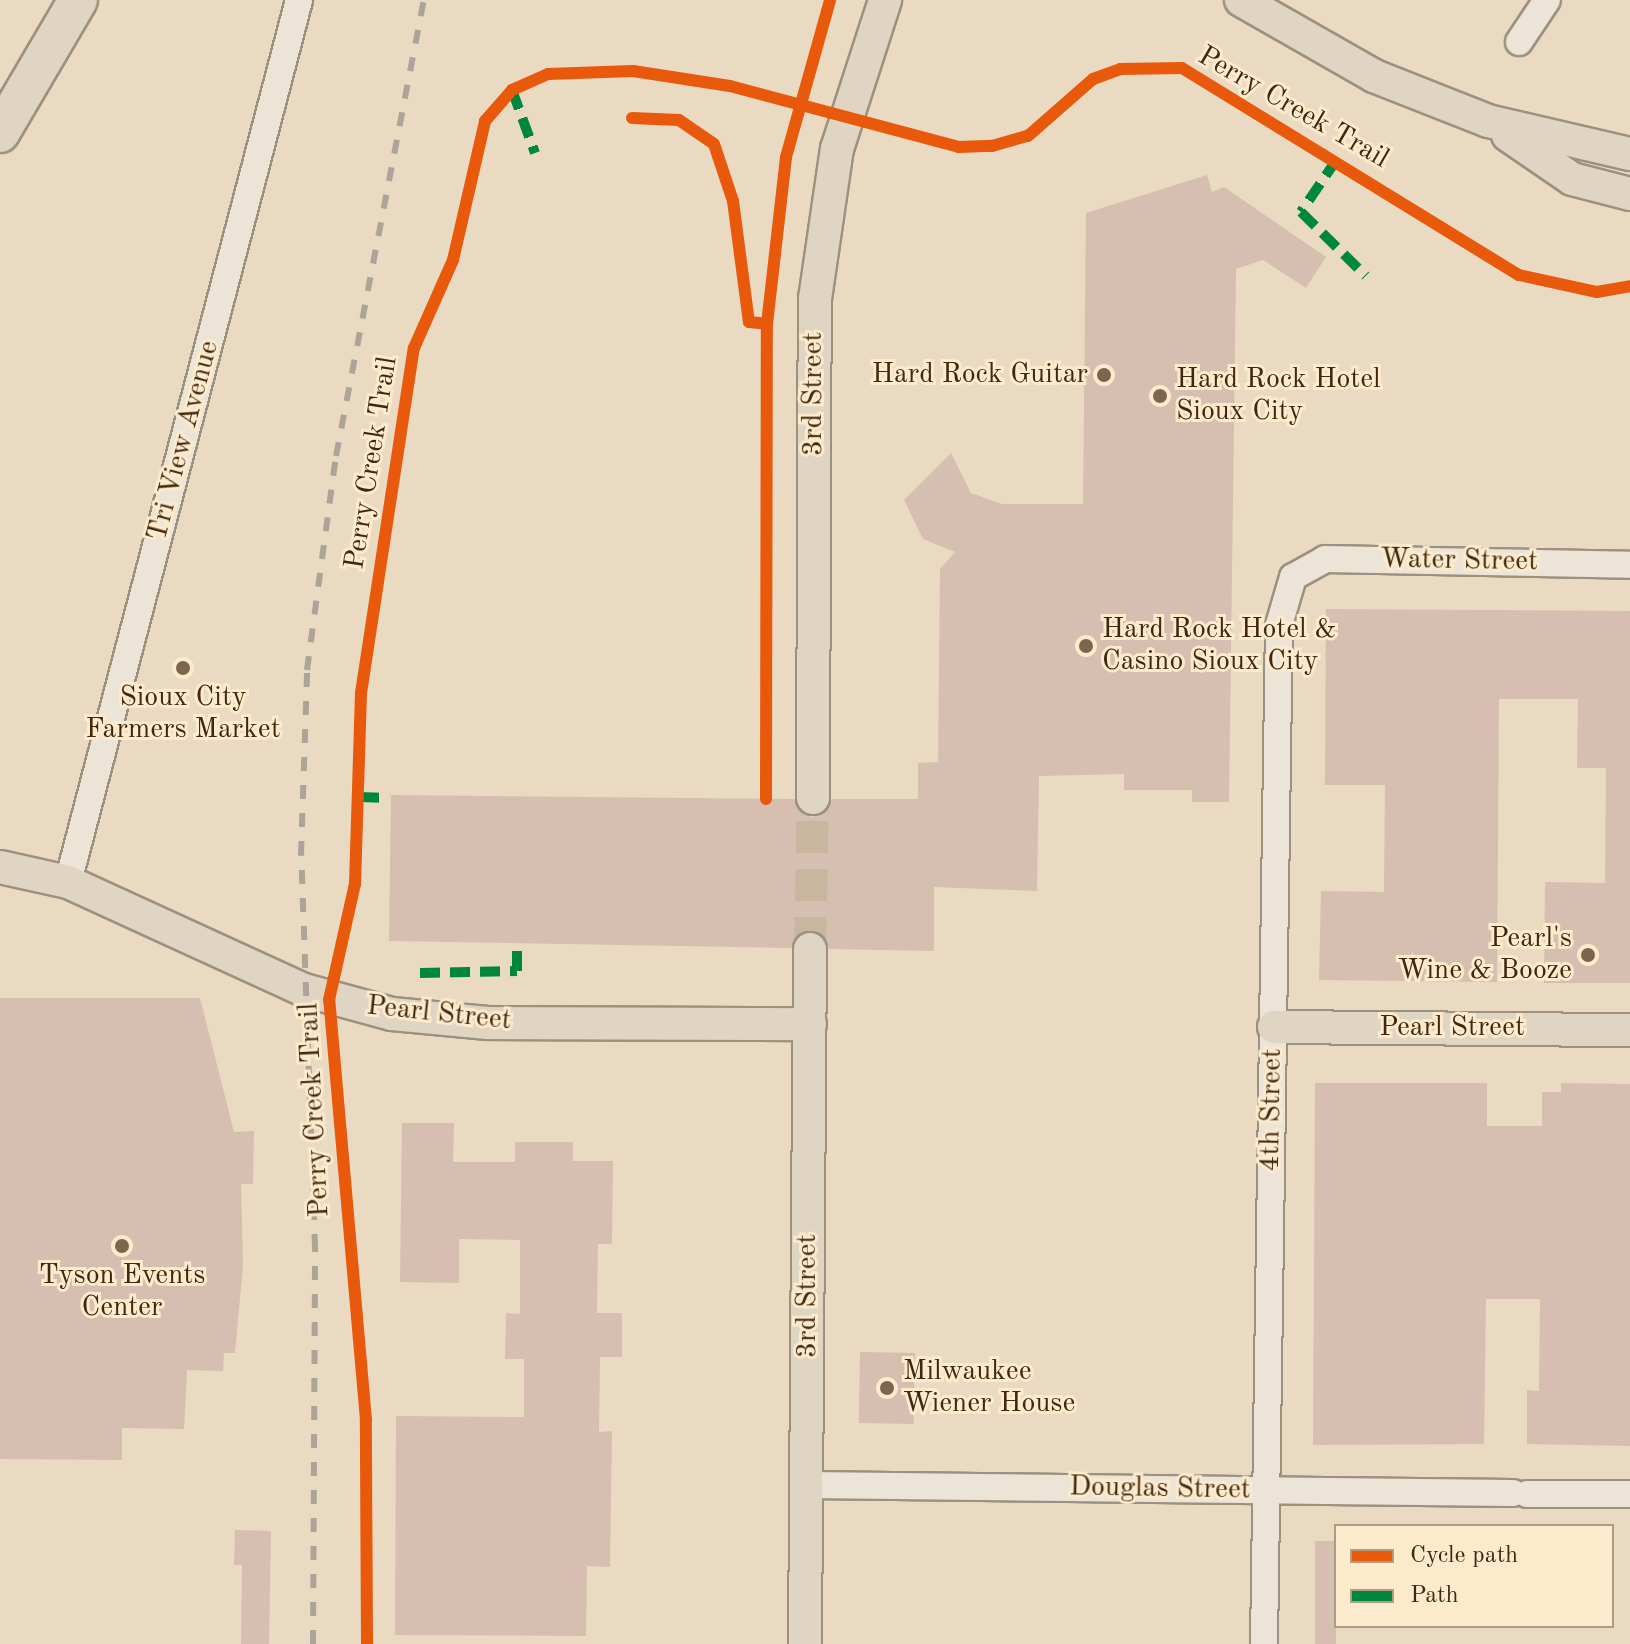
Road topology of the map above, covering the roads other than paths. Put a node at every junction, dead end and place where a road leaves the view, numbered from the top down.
1 (78, 0) edge
2 (1241, 0) edge
3 (1547, 0) edge
4 (297, 10) edge
5 (879, 14) edge
6 (1519, 42) dead end
7 (1488, 121) junction
8 (0, 133) edge
9 (1630, 154) edge
10 (1630, 194) edge
11 (1630, 565) edge
12 (1293, 577) joint
13 (813, 798) tunnel mouth
14 (0, 867) edge
15 (68, 882) junction
16 (810, 949) tunnel mouth
17 (810, 1024) junction
18 (1274, 1027) junction
19 (1630, 1030) edge
20 (807, 1485) junction
21 (1266, 1492) junction
22 (1630, 1494) edge
23 (805, 1644) edge
24 (1264, 1644) edge

1 - 8 highway
2 - 7 main road
3 - 6 street
4 - 15 street, Tri View Avenue
5 - 13 main road, 3rd Street
7 - 9 main road
7 - 10 main road
11 - 12 street, Water Street
12 - 18 street, 4th Street
14 - 15 main road, Pearl Street
15 - 17 main road, Pearl Street
16 - 17 main road, 3rd Street
17 - 20 main road, 3rd Street
18 - 19 main road, Pearl Street
18 - 21 street, 4th Street
20 - 21 street, Douglas Street
20 - 23 main road, 3rd Street
21 - 22 street, Douglas Street
21 - 24 street, 4th Street

